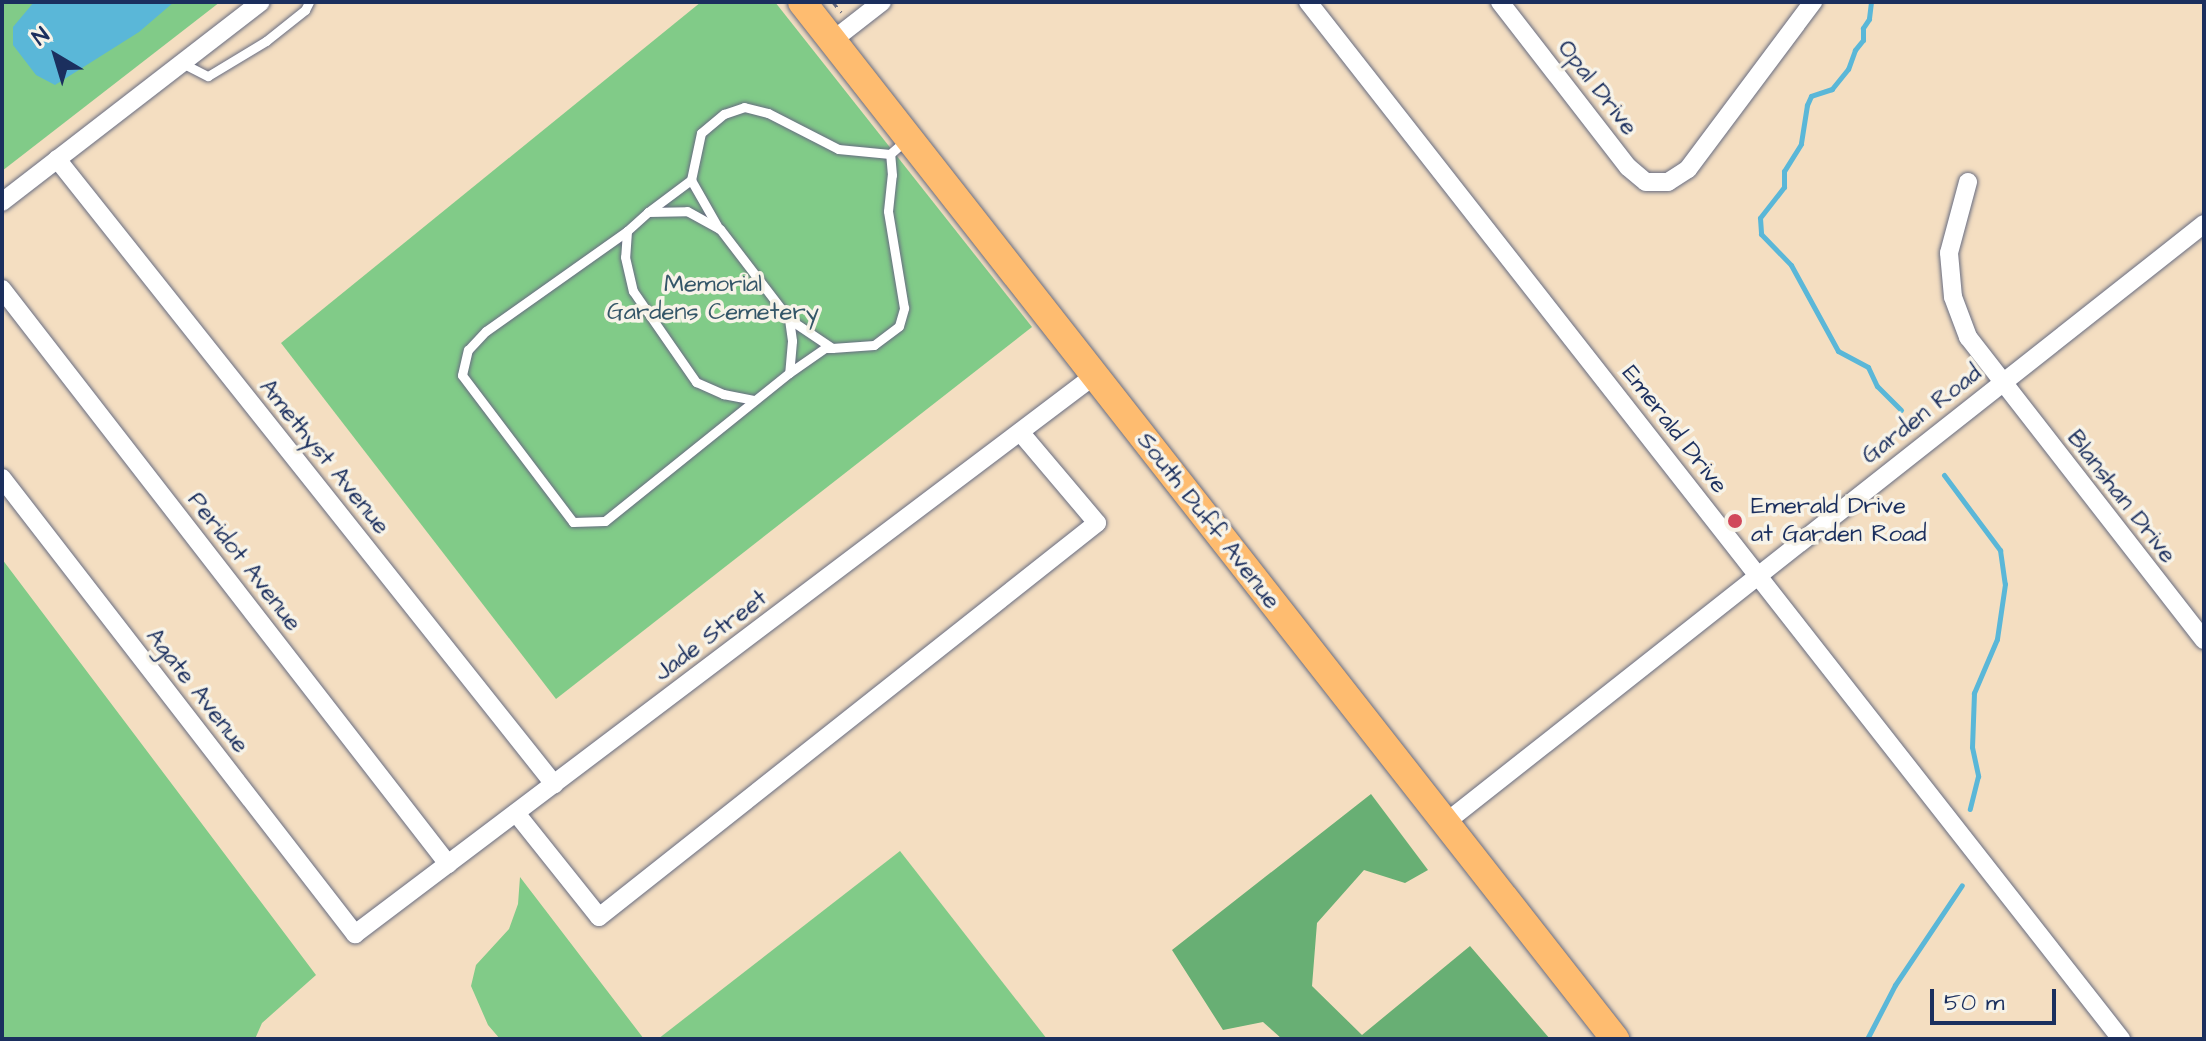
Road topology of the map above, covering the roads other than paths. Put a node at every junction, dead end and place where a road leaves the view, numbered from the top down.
1 (261, 2) edge
2 (309, 2) edge
3 (802, 2) edge
4 (882, 2) edge
5 (1308, 2) edge
6 (1500, 2) edge
7 (1813, 2) edge
8 (833, 40) junction
9 (182, 63) junction
10 (899, 146) junction
11 (57, 159) junction
12 (691, 180) junction
13 (1968, 182) dead end
14 (2, 202) edge
15 (648, 212) junction
16 (2204, 224) edge
17 (720, 229) junction
18 (627, 231) junction
19 (2, 289) edge
20 (789, 319) junction
21 (832, 348) junction
22 (789, 373) junction
23 (1095, 375) junction
24 (2002, 383) junction
25 (753, 400) junction
26 (1020, 432) junction
27 (2, 478) edge
28 (1756, 575) junction
29 (2204, 640) edge
30 (554, 784) junction
31 (516, 813) junction
32 (1445, 823) junction
33 (448, 864) junction
34 (355, 934) joint
35 (1615, 1039) edge
36 (2121, 1039) edge

1 - 9 street
2 - 9 lane
3 - 8 main road, South Duff Avenue
4 - 8 street
5 - 28 street, Emerald Drive
6 - 7 street, Opal Drive
8 - 10 main road, South Duff Avenue
9 - 11 street
10 - 12 lane
10 - 21 lane
10 - 23 main road, South Duff Avenue
11 - 14 street
11 - 30 street, Amethyst Avenue
12 - 15 lane
12 - 17 lane
13 - 24 street, Blanshan Drive
15 - 17 lane
15 - 18 lane
16 - 24 street, Garden Road
17 - 20 lane
18 - 25 lane
18 - 25 lane
19 - 33 street, Peridot Avenue
20 - 21 lane
20 - 22 lane
21 - 22 lane
22 - 25 lane
23 - 26 street, Jade Street
23 - 32 main road, South Duff Avenue
24 - 28 street, Garden Road
24 - 29 street, Blanshan Drive
26 - 30 street, Jade Street
26 - 31 street
27 - 34 street, Agate Avenue
28 - 32 street, Garden Road
28 - 36 street, Emerald Drive
30 - 31 street, Jade Street
31 - 33 street, Jade Street
32 - 35 main road, South Duff Avenue
33 - 34 street, Jade Street

